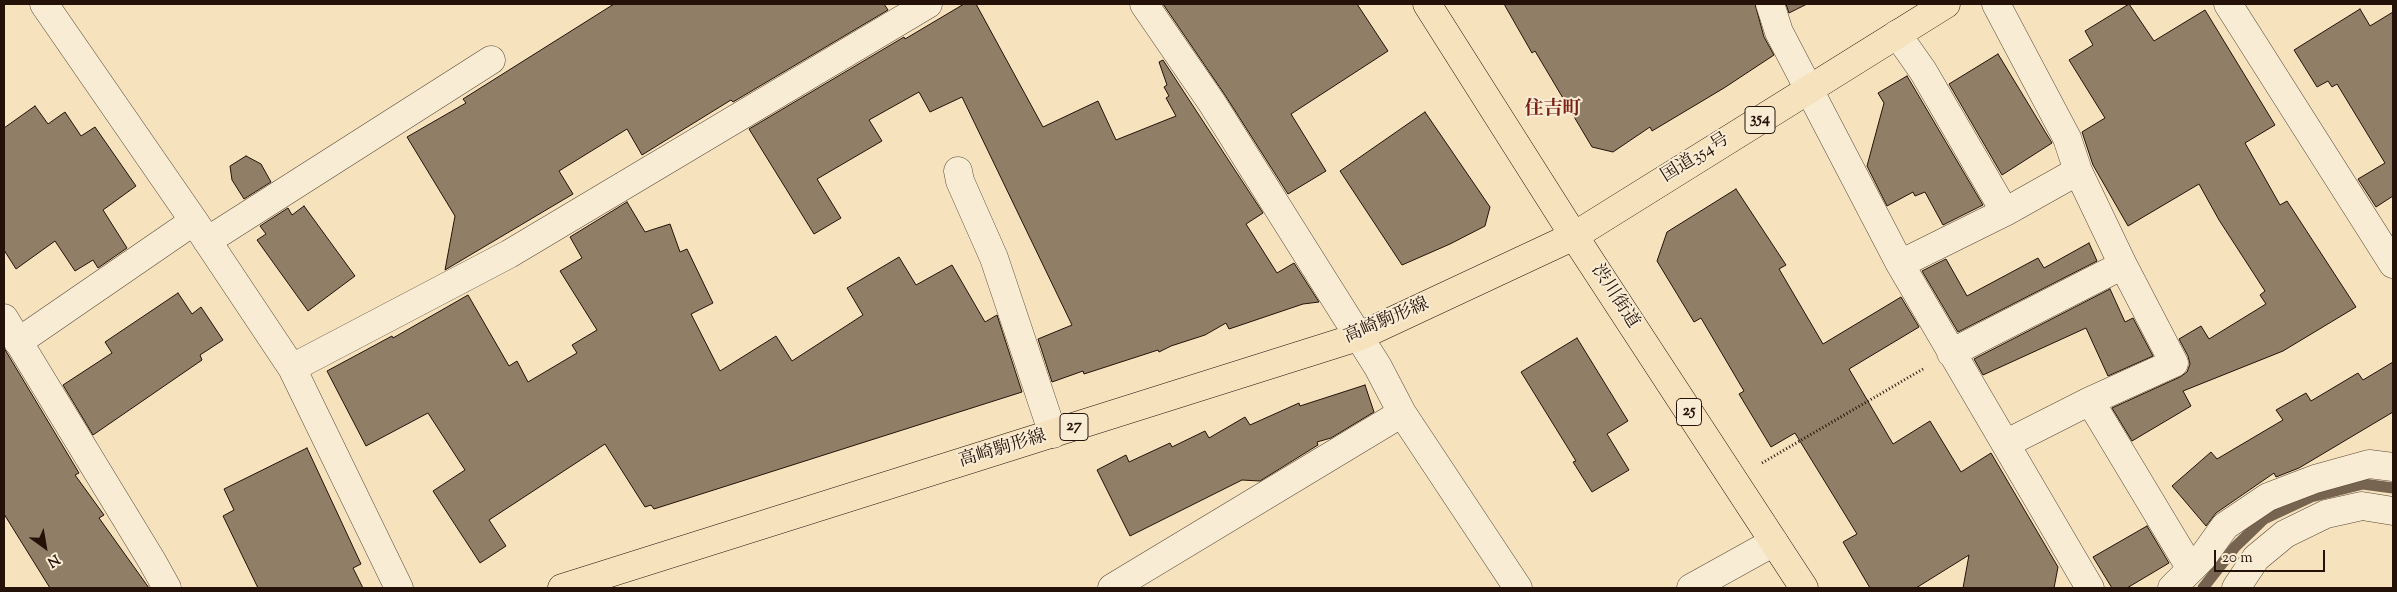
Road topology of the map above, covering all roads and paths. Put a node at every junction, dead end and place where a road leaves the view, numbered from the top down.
1 (44, 4) edge
2 (928, 4) edge
3 (1144, 4) edge
4 (1427, 4) edge
5 (1770, 4) edge
6 (1946, 4) edge
7 (1996, 4) edge
8 (2228, 4) edge
9 (1897, 34) junction
10 (491, 60) dead end
11 (1808, 90) junction
12 (2078, 170) junction
13 (958, 171) dead end
14 (2005, 212) junction
15 (200, 231) junction
16 (1574, 236) junction
17 (1900, 264) junction
18 (2393, 264) edge
19 (2123, 265) junction
20 (4, 318) edge
21 (1358, 337) junction
22 (18, 342) junction
23 (1951, 353) junction
24 (292, 368) junction
25 (2090, 401) junction
26 (1402, 414) junction
27 (1054, 434) junction
28 (2007, 443) junction
29 (2393, 467) edge
30 (1733, 479) junction
31 (2393, 511) edge
32 (1774, 542) junction
33 (2191, 569) junction
34 (167, 588) edge
35 (399, 588) edge
36 (562, 588) edge
37 (1112, 588) edge
38 (1518, 588) edge
39 (1691, 588) edge
40 (1804, 588) edge
41 (2090, 588) edge
42 (2172, 588) edge
43 (2236, 588) edge

1 - 15 street
2 - 24 street
3 - 21 street
4 - 16 main road, 渋川街道
5 - 11 street
6 - 9 main road, 国道354号 / 354
7 - 12 street
8 - 18 street
9 - 11 main road, 国道354号 / 354
9 - 14 street
10 - 15 street
11 - 16 main road, 国道354号 / 354
11 - 17 street
12 - 14 street
12 - 19 street
13 - 27 street
14 - 17 street
15 - 22 street
15 - 24 street
16 - 21 main road, 高崎駒形線 / 27
16 - 30 main road, 渋川街道 / 25
17 - 23 street
19 - 23 street
19 - 25 street
20 - 22 street
21 - 26 street
21 - 27 main road, 高崎駒形線 / 27
22 - 34 street
23 - 28 street
23 - 30 path
24 - 35 street
25 - 28 street
25 - 33 street
26 - 37 street
26 - 38 street
27 - 36 main road, 高崎駒形線 / 27
28 - 41 street
29 - 33 street
30 - 32 main road, 渋川街道 / 25
31 - 43 street
32 - 39 street
32 - 40 main road, 渋川街道 / 25
33 - 42 street

